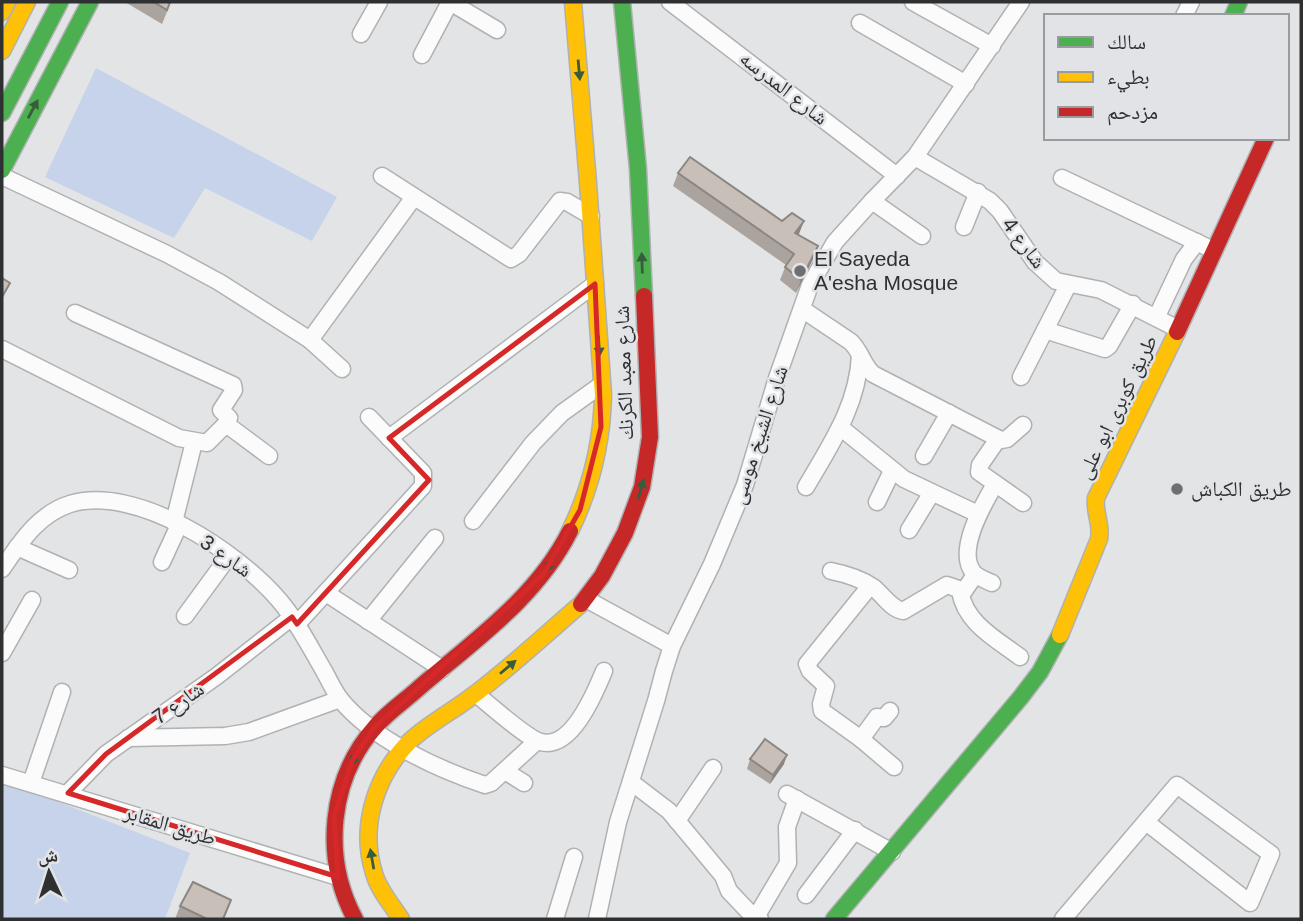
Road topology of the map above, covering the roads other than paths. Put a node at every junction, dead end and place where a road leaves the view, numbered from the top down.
1 (7, 2) edge
2 (27, 2) edge
3 (379, 2) edge
4 (450, 2) edge
5 (573, 2) edge
6 (622, 2) edge
7 (670, 2) edge
8 (913, 2) edge
9 (1021, 2) edge
10 (59, 3) edge
11 (86, 9) edge
12 (2, 12) edge
13 (860, 23) dead end
14 (497, 30) dead end
15 (361, 34) dead end
16 (992, 46) junction
17 (2, 51) edge
18 (422, 55) dead end
19 (966, 84) junction
20 (2, 113) edge
21 (1265, 140) edge
22 (915, 157) junction
23 (2, 170) edge
24 (2, 176) edge
25 (382, 176) dead end
26 (897, 176) junction
27 (1062, 178) dead end
28 (978, 192) junction
29 (414, 197) junction
30 (872, 201) junction
31 (591, 216) junction
32 (964, 227) dead end
33 (922, 236) dead end
34 (1197, 243) junction
35 (1213, 250) junction
36 (595, 284) junction
37 (1068, 285) junction
38 (1133, 304) junction
39 (802, 309) junction
40 (75, 313) dead end
41 (1157, 316) junction
42 (1178, 329) junction
43 (1045, 330) junction
44 (310, 340) junction
45 (2, 349) edge
46 (860, 354) junction
47 (342, 369) dead end
48 (1021, 377) dead end
49 (601, 385) junction
50 (949, 413) junction
51 (369, 417) dead end
52 (226, 424) junction
53 (1023, 425) dead end
54 (840, 427) junction
55 (389, 438) junction
56 (998, 439) junction
57 (194, 442) junction
58 (269, 456) dead end
59 (924, 456) dead end
60 (892, 471) junction
61 (995, 484) junction
62 (806, 486) dead end
63 (931, 494) junction
64 (877, 502) dead end
65 (1023, 503) dead end
66 (978, 514) junction
67 (473, 520) dead end
68 (176, 524) junction
69 (909, 530) dead end
70 (435, 538) dead end
71 (17, 547) junction
72 (229, 555) junction
73 (162, 562) dead end
74 (2, 569) edge
75 (69, 570) dead end
76 (831, 571) dead end
77 (975, 575) junction
78 (992, 583) dead end
79 (870, 586) junction
80 (960, 591) junction
81 (326, 593) junction
82 (586, 599) junction
83 (32, 600) dead end
84 (185, 616) dead end
85 (295, 621) junction
86 (369, 621) junction
87 (7, 629) edge
88 (672, 646) junction
89 (2, 653) edge
90 (1020, 657) dead end
91 (442, 669) junction
92 (604, 671) dead end
93 (62, 692) dead end
94 (476, 694) junction
95 (341, 699) junction
96 (890, 711) dead end
97 (373, 729) junction
98 (128, 738) junction
99 (861, 739) junction
100 (537, 741) junction
101 (402, 748) junction
102 (894, 767) dead end
103 (713, 768) dead end
104 (505, 771) junction
105 (2, 775) edge
106 (631, 782) junction
107 (31, 783) junction
108 (524, 783) dead end
109 (68, 793) junction
110 (677, 821) junction
111 (1146, 822) junction
112 (855, 830) junction
113 (892, 852) junction
114 (574, 857) dead end
115 (338, 877) junction
116 (806, 895) dead end
117 (752, 917) edge
118 (355, 919) edge
119 (401, 919) edge
120 (555, 919) edge
121 (597, 919) edge
122 (834, 919) edge
123 (1063, 919) edge

1 - 12 street
2 - 17 street
3 - 15 street
4 - 14 street
4 - 18 street
5 -> 31 street, شارع معبد الكرنك
82 -> 6 street, شارع معبد الكرنك
7 - 26 street, شارع المدرسه
8 - 16 street
9 - 16 street, شارع الشيخ موسى
10 - 11 street
10 - 20 street
23 -> 11 street
13 - 19 street
16 - 19 street, شارع الشيخ موسى
19 - 22 street, شارع الشيخ موسى
21 - 35 street, طريق كوبرى ابو على
22 - 26 street, شارع الشيخ موسى
22 - 28 street, شارع 4
24 - 44 street
25 - 29 street
26 - 30 street, شارع الشيخ موسى
27 - 34 street
28 - 32 street
28 - 37 street, شارع 4
29 - 31 street
29 - 44 street
30 - 33 street
30 - 39 street, شارع الشيخ موسى
31 - 36 street, شارع معبد الكرنك
34 - 35 street
34 - 41 street
35 - 42 street, طريق كوبرى ابو على
36 -> 49 street, شارع معبد الكرنك
36 - 55 street
37 - 38 street, شارع 4
37 - 43 street
38 - 41 street, شارع 4
38 - 43 street
39 - 46 street
39 - 88 street, شارع الشيخ موسى
40 - 52 street
41 - 42 street, شارع 4
42 - 113 street, طريق كوبرى ابو على
43 - 48 street
44 - 47 street
45 - 57 street
46 - 50 street
46 - 54 street
49 - 67 street
49 -> 91 street, شارع معبد الكرنك
50 - 56 street
50 - 59 street
51 - 55 street, شارع 7
52 - 57 street
52 - 58 street
53 - 56 street
54 - 60 street
54 - 62 street
55 - 81 street, شارع 7
56 - 61 street
57 - 68 street
60 - 63 street
60 - 64 street
61 - 65 street
61 - 66 street
63 - 66 street
63 - 69 street
66 - 77 street
68 - 71 street, شارع 3
68 - 72 street, شارع 3
68 - 73 street
70 - 86 street
71 - 74 street, شارع 3
71 - 75 street
72 - 84 street
72 - 85 street, شارع 3
76 - 79 street
77 - 78 street
77 - 80 street
79 - 80 street
79 - 99 street
80 - 90 street
81 - 85 street, شارع 7
81 - 86 street
82 - 88 street
94 -> 82 street, شارع معبد الكرنك
83 - 87 street
85 - 95 street, شارع 3
85 - 98 street, شارع 7
86 - 91 street
87 - 89 street
88 - 106 street, شارع الشيخ موسى
91 - 97 street, شارع معبد الكرنك
92 - 100 street
93 - 107 street
94 - 100 street
94 - 101 street, شارع معبد الكرنك
95 - 97 street, شارع 3
95 - 98 street
96 - 99 street
97 - 101 street, شارع 3
97 -> 115 street, شارع معبد الكرنك
98 - 109 street, شارع 7
99 - 102 street
100 - 104 street
101 - 104 street, شارع 3
119 -> 101 street, شارع معبد الكرنك
103 - 110 street
104 - 108 street
105 - 107 street, طريق المقابر
106 - 110 street
106 - 121 street, شارع الشيخ موسى
107 - 109 street, طريق المقابر
109 - 115 street, طريق المقابر
110 - 117 street
111 - 111 street
111 - 123 street
112 - 113 street
112 - 116 street
112 - 117 street
113 - 122 street, طريق كوبرى ابو على
114 - 120 street
115 - 118 street, شارع معبد الكرنك

